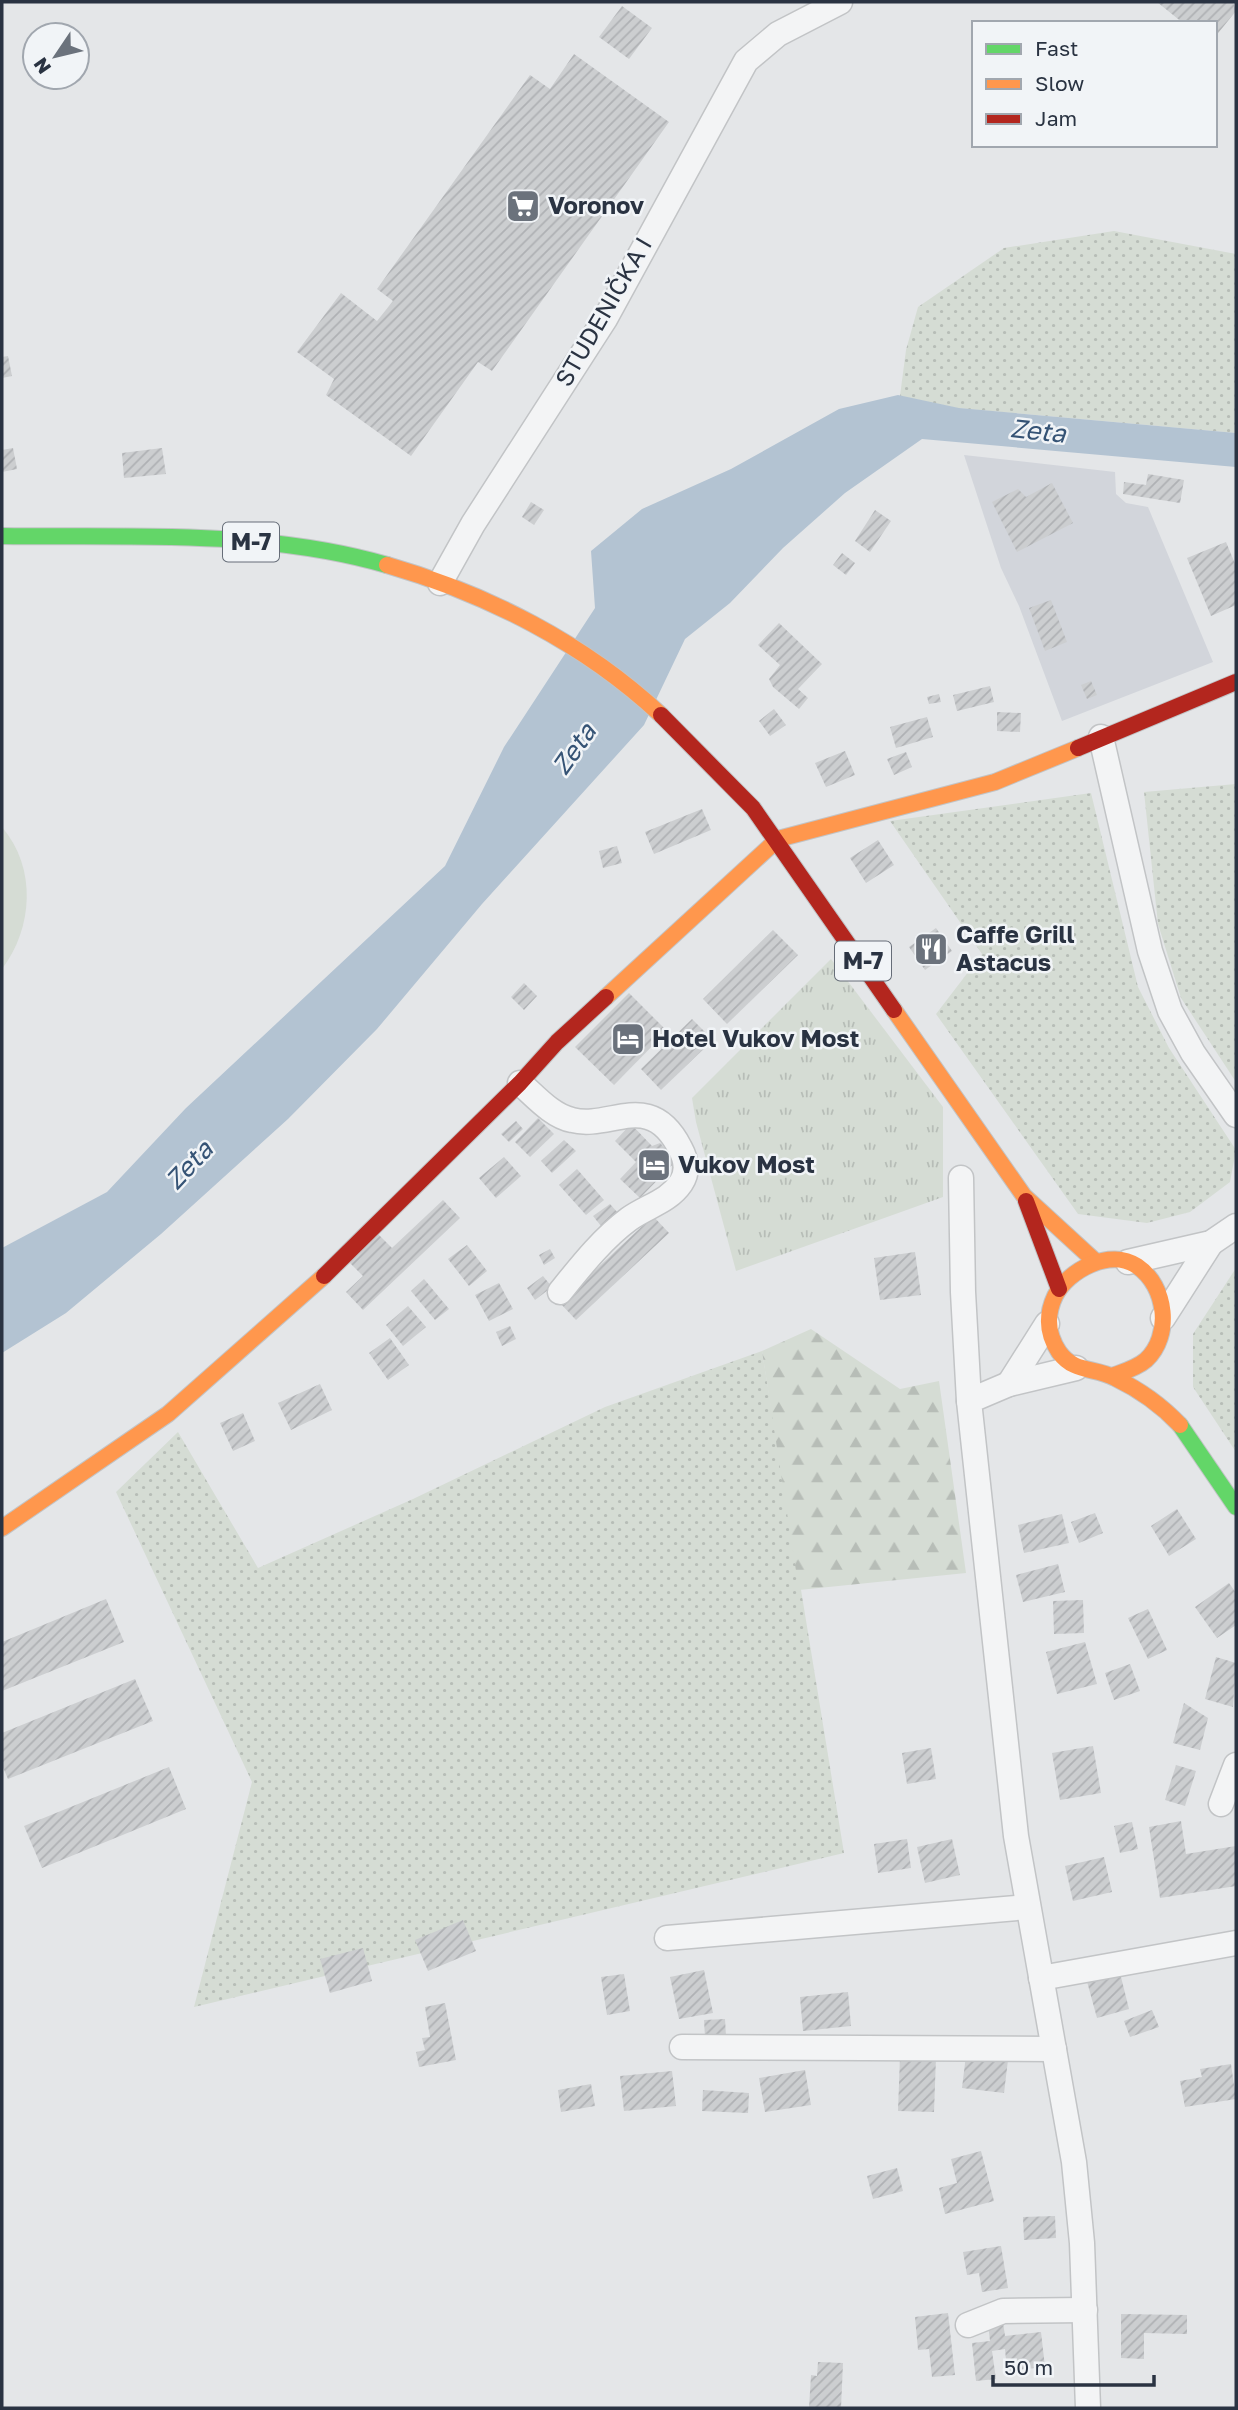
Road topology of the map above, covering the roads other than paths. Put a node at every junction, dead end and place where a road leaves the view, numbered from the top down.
1 (840, 2) edge
2 (2, 536) edge
3 (440, 583) junction
4 (1236, 682) edge
5 (1101, 737) junction
6 (778, 839) junction
7 (520, 1083) junction
8 (1236, 1115) edge
9 (961, 1178) dead end
10 (1024, 1196) junction
11 (1236, 1226) edge
12 (1211, 1243) junction
13 (1096, 1262) junction
14 (1128, 1262) junction
15 (1059, 1289) junction
16 (559, 1292) dead end
17 (1163, 1318) junction
18 (1048, 1324) junction
19 (1157, 1346) junction
20 (1076, 1368) junction
21 (1163, 1368) dead end
22 (1112, 1376) junction
23 (1009, 1384) junction
24 (1168, 1390) dead end
25 (969, 1401) junction
26 (1175, 1420) junction
27 (1236, 1507) edge
28 (2, 1528) edge
29 (1236, 1765) edge
30 (1221, 1804) dead end
31 (1028, 1907) junction
32 (667, 1938) dead end
33 (1236, 1942) edge
34 (1041, 1978) junction
35 (682, 2047) dead end
36 (1054, 2049) junction
37 (1085, 2310) junction
38 (968, 2325) dead end
39 (1088, 2408) edge

1 - 3 street, STUDENIČKA I
2 - 3 main road, M-7
3 - 6 main road, M-7
4 - 5 main road
5 - 6 main road
5 - 8 street
6 - 7 main road
6 - 10 main road, M-7
7 - 16 street
7 - 28 main road
9 - 25 street
10 - 13 main road, M-7
10 - 15 main road, M-7
11 - 12 street
12 - 14 street
12 - 17 street
13 - 14 main road
13 - 15 main road
14 - 17 main road
15 - 18 main road
17 - 19 main road
18 - 20 main road
18 - 23 street
19 - 21 main road
19 - 22 main road
20 - 22 main road
20 - 23 street
22 - 26 main road
23 - 25 street
24 - 26 main road
25 - 31 street
26 - 27 main road
29 - 30 street
31 - 32 street
31 - 34 street
33 - 34 street
34 - 36 street
35 - 36 street
36 - 37 street
37 - 38 street
37 - 39 street

